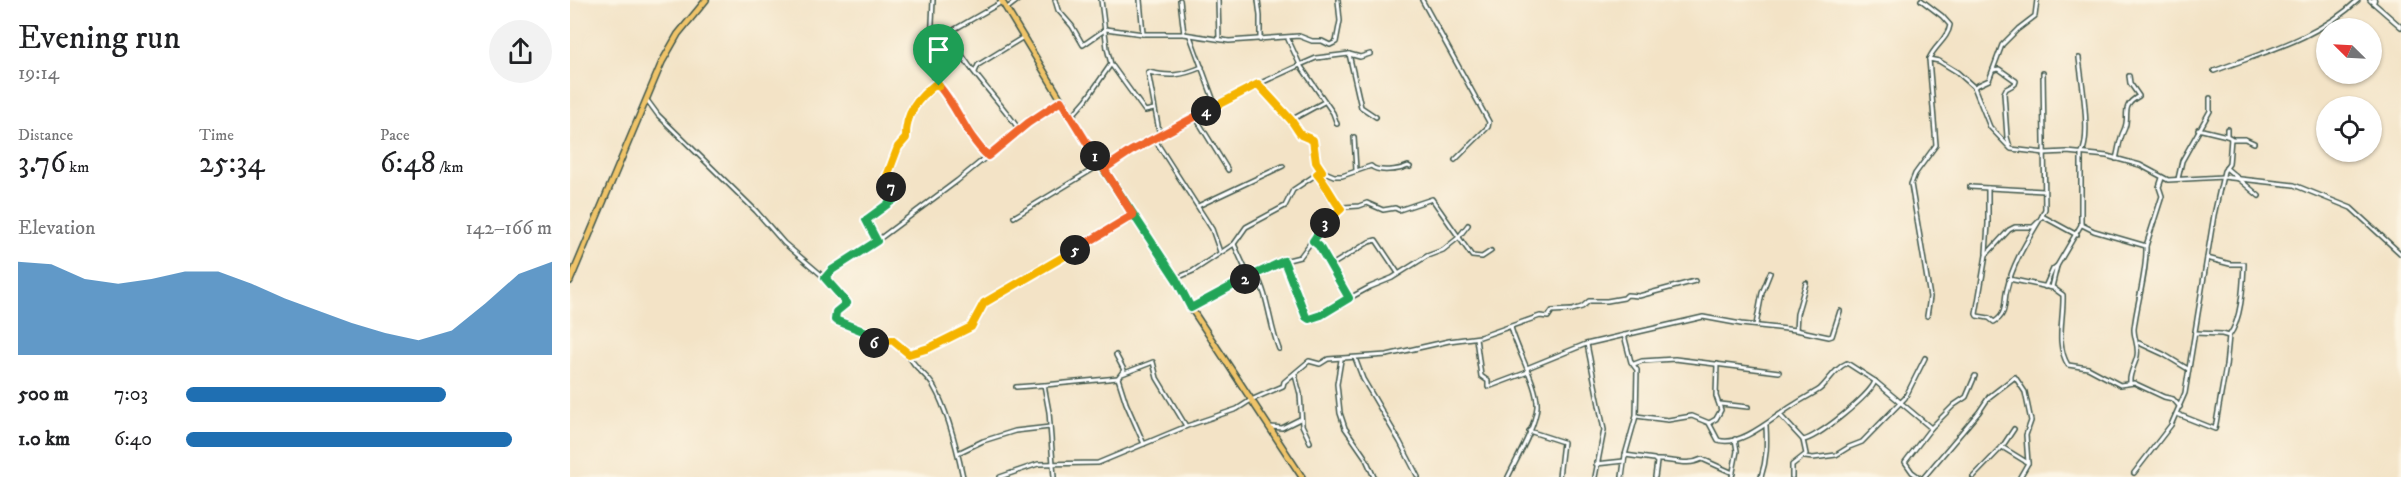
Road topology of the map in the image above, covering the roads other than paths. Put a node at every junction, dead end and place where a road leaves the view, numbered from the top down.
1 (706, 0) edge
2 (933, 0) edge
3 (1018, 0) edge
4 (1055, 0) edge
5 (1101, 0) edge
6 (1140, 0) edge
7 (1180, 0) edge
8 (1218, 0) edge
9 (1258, 0) edge
10 (1338, 0) edge
11 (1422, 0) edge
12 (1921, 0) edge
13 (2037, 0) edge
14 (2358, 0) edge
15 (1002, 1) edge
16 (2372, 1) edge
17 (1006, 9) junction
18 (2401, 27) edge
19 (1106, 29) junction
20 (953, 31) junction
21 (1143, 34) junction
22 (1184, 34) junction
23 (1190, 36) junction
24 (1022, 38) junction
25 (931, 39) junction
26 (1219, 39) junction
27 (1288, 39) junction
28 (1260, 40) junction
29 (1349, 54) junction
30 (1370, 54) dead end
31 (2079, 58) dead end
32 (1929, 59) junction
33 (1111, 64) junction
34 (1300, 65) junction
35 (1202, 67) junction
36 (1992, 70) junction
37 (2214, 71) dead end
38 (975, 72) junction
39 (2043, 73) dead end
40 (2129, 76) dead end
41 (937, 83) junction
42 (1258, 84) junction
43 (1974, 87) junction
44 (2210, 98) dead end
45 (647, 99) junction
46 (1061, 101) junction
47 (1324, 102) junction
48 (1215, 104) junction
49 (652, 109) junction
50 (1154, 109) junction
51 (641, 112) junction
52 (1071, 117) junction
53 (1376, 117) dead end
54 (1196, 118) junction
55 (1291, 120) junction
56 (1337, 124) dead end
57 (2198, 129) junction
58 (2227, 129) dead end
59 (1019, 130) junction
60 (1160, 136) junction
61 (2227, 136) junction
62 (1354, 137) dead end
63 (1155, 139) junction
64 (2231, 139) junction
65 (2254, 143) dead end
66 (2011, 149) junction
67 (2045, 153) junction
68 (2081, 154) junction
69 (988, 156) junction
70 (2116, 159) junction
71 (1455, 160) dead end
72 (1102, 166) junction
73 (1283, 166) dead end
74 (1410, 167) dead end
75 (2226, 168) junction
76 (1228, 170) dead end
77 (1356, 170) junction
78 (1319, 173) junction
79 (2223, 177) junction
80 (2162, 178) junction
81 (2178, 179) junction
82 (2241, 180) junction
83 (1970, 187) dead end
84 (1988, 188) junction
85 (2044, 191) junction
86 (2259, 196) dead end
87 (1198, 206) junction
88 (1341, 209) junction
89 (1133, 215) junction
90 (2042, 216) junction
91 (1014, 218) dead end
92 (2038, 222) junction
93 (1468, 225) dead end
94 (2081, 225) junction
95 (2077, 235) junction
96 (1458, 238) junction
97 (877, 241) junction
98 (1313, 241) junction
99 (1234, 244) junction
100 (2146, 246) junction
101 (1491, 251) dead end
102 (1220, 252) junction
103 (2401, 254) edge
104 (1986, 255) junction
105 (2207, 258) junction
106 (1284, 261) junction
107 (1330, 266) junction
108 (2058, 266) junction
109 (1398, 273) junction
110 (1770, 273) dead end
111 (1256, 274) junction
112 (1249, 277) junction
113 (825, 278) junction
114 (1176, 279) junction
115 (2009, 279) junction
116 (570, 281) edge
117 (1695, 281) dead end
118 (1806, 283) dead end
119 (2045, 288) junction
120 (2053, 288) junction
121 (1349, 298) junction
122 (1191, 308) junction
123 (1840, 311) dead end
124 (1927, 316) dead end
125 (1756, 325) junction
126 (1511, 327) junction
127 (1796, 330) junction
128 (2195, 333) junction
129 (1624, 335) junction
130 (2229, 336) junction
131 (1476, 338) junction
132 (2137, 342) junction
133 (1587, 344) junction
134 (1279, 349) dead end
135 (908, 353) junction
136 (1116, 355) dead end
137 (1355, 358) junction
138 (1925, 358) dead end
139 (1341, 359) junction
140 (1634, 364) junction
141 (1717, 364) junction
142 (2188, 369) junction
143 (1528, 370) junction
144 (1779, 372) dead end
145 (1122, 374) junction
146 (1295, 375) junction
147 (1975, 376) dead end
148 (1118, 378) junction
149 (1875, 381) junction
150 (2130, 382) junction
151 (1044, 385) junction
152 (1016, 387) dead end
153 (1251, 400) junction
154 (1719, 404) junction
155 (1900, 404) junction
156 (1748, 407) dead end
157 (2180, 407) junction
158 (2177, 414) junction
159 (1780, 415) junction
160 (1636, 416) junction
161 (1300, 419) junction
162 (1709, 423) junction
163 (1187, 426) junction
164 (1269, 426) junction
165 (1766, 426) junction
166 (1050, 427) junction
167 (1931, 428) junction
168 (2014, 429) dead end
169 (1529, 431) junction
170 (1735, 439) junction
171 (1803, 440) junction
172 (1310, 442) dead end
173 (1144, 444) junction
174 (2002, 447) junction
175 (957, 454) junction
176 (1625, 455) junction
177 (1804, 457) junction
178 (1656, 460) junction
179 (1624, 461) junction
180 (2028, 463) junction
181 (1596, 464) junction
182 (1054, 465) junction
183 (2134, 473) dead end
184 (1017, 475) edge
185 (1732, 475) edge
186 (963, 477) edge
187 (1000, 477) edge
188 (1054, 477) edge
189 (1302, 477) edge
190 (1374, 477) edge
191 (1418, 477) edge
192 (1508, 477) edge
193 (1559, 477) edge
194 (1595, 477) edge
195 (1622, 477) edge
196 (1655, 477) edge
197 (1761, 477) edge
198 (1792, 477) edge
199 (1918, 477) edge
200 (1924, 477) edge
201 (1973, 477) edge
202 (2020, 477) edge

1 - 45 main road
2 - 25 street
3 - 17 street
4 - 19 street
5 - 19 street
6 - 21 street
7 - 22 street
8 - 26 street
9 - 28 street
10 - 27 street
11 - 71 street
12 - 32 street
13 - 36 street
14 - 37 street
15 - 17 main road
15 - 20 street
16 - 18 street
17 - 24 main road
19 - 21 street
19 - 33 street
20 - 25 street
20 - 38 street
21 - 22 street
22 - 23 street
23 - 26 street
23 - 35 street
24 - 38 street
24 - 46 main road
25 - 41 street
26 - 28 street
27 - 28 street
27 - 34 street
29 - 30 street
29 - 34 street
29 - 53 street
31 - 68 street
32 - 43 street
32 - 124 street
33 - 50 street
33 - 52 street
34 - 42 street
34 - 47 street
35 - 48 street
35 - 50 street
36 - 43 street
36 - 66 street
38 - 59 street
39 - 67 street
40 - 70 street
41 - 69 street
41 - 97 street
42 - 48 street
42 - 55 street
43 - 66 street
44 - 57 street
45 - 49 street
45 - 51 main road
46 - 52 main road
46 - 59 street
47 - 55 street
47 - 56 street
48 - 54 street
49 - 51 street
49 - 113 street
50 - 60 street
51 - 116 main road
52 - 72 main road
54 - 60 street
54 - 76 street
55 - 78 street
57 - 61 street
57 - 81 street
58 - 61 street
59 - 69 street
60 - 63 street
61 - 64 street
62 - 77 street
63 - 72 street
63 - 87 street
64 - 65 street
64 - 75 street
66 - 67 street
67 - 68 street
67 - 85 street
68 - 70 street
68 - 94 street
69 - 97 street
70 - 80 street
72 - 89 main road
72 - 91 street
73 - 87 street
74 - 77 street
75 - 79 street
75 - 82 street
77 - 78 street
78 - 88 street
78 - 99 street
79 - 81 street
79 - 82 street
79 - 105 street
80 - 81 street
80 - 100 street
82 - 86 street
82 - 103 street
83 - 84 street
84 - 85 street
84 - 104 street
85 - 90 street
87 - 102 street
88 - 96 street
88 - 98 street
89 - 114 main road
89 - 135 street
90 - 92 street
90 - 95 street
92 - 104 street
92 - 115 street
93 - 96 street
94 - 95 street
94 - 100 street
95 - 108 street
96 - 101 street
96 - 109 street
97 - 113 street
98 - 106 street
98 - 107 street
99 - 102 street
99 - 112 street
100 - 132 street
102 - 114 street
104 - 115 street
105 - 128 street
105 - 130 street
106 - 111 street
106 - 121 street
107 - 109 street
107 - 121 street
108 - 119 street
108 - 120 street
109 - 121 street
110 - 125 street
111 - 112 street
111 - 134 street
112 - 122 street
113 - 135 street
114 - 122 main road
115 - 119 street
117 - 126 street
118 - 127 street
119 - 120 street
120 - 150 street
122 - 153 main road
123 - 127 street
125 - 127 street
125 - 129 street
126 - 131 street
126 - 143 street
128 - 130 street
128 - 142 street
129 - 133 street
129 - 140 street
130 - 158 street
131 - 137 street
131 - 143 street
132 - 142 street
132 - 150 street
133 - 143 street
133 - 181 street
135 - 175 street
136 - 145 street
137 - 139 street
137 - 191 street
138 - 155 street
139 - 146 street
139 - 190 street
140 - 141 street
140 - 160 street
141 - 144 street
141 - 154 street
142 - 157 street
143 - 169 street
145 - 148 street
145 - 163 street
146 - 153 street
146 - 161 street
147 - 167 street
148 - 151 street
148 - 173 street
149 - 155 street
149 - 159 street
149 - 171 street
150 - 157 street
151 - 152 street
151 - 166 street
153 - 163 street
153 - 164 main road
154 - 156 street
154 - 162 street
155 - 167 street
155 - 177 street
157 - 158 street
158 - 183 street
159 - 165 street
159 - 171 street
160 - 162 street
160 - 176 street
161 - 164 street
161 - 172 street
162 - 170 street
163 - 173 street
164 - 189 main road
165 - 170 street
165 - 197 street
166 - 175 street
166 - 182 street
167 - 199 street
168 - 174 street
169 - 192 street
169 - 193 street
170 - 185 street
171 - 177 street
173 - 182 street
174 - 180 street
174 - 201 street
175 - 186 street
176 - 178 street
176 - 179 street
177 - 198 street
178 - 185 street
178 - 196 street
179 - 181 street
179 - 195 street
180 - 200 street
180 - 202 street
181 - 194 street
182 - 184 street
182 - 188 street
184 - 187 street

